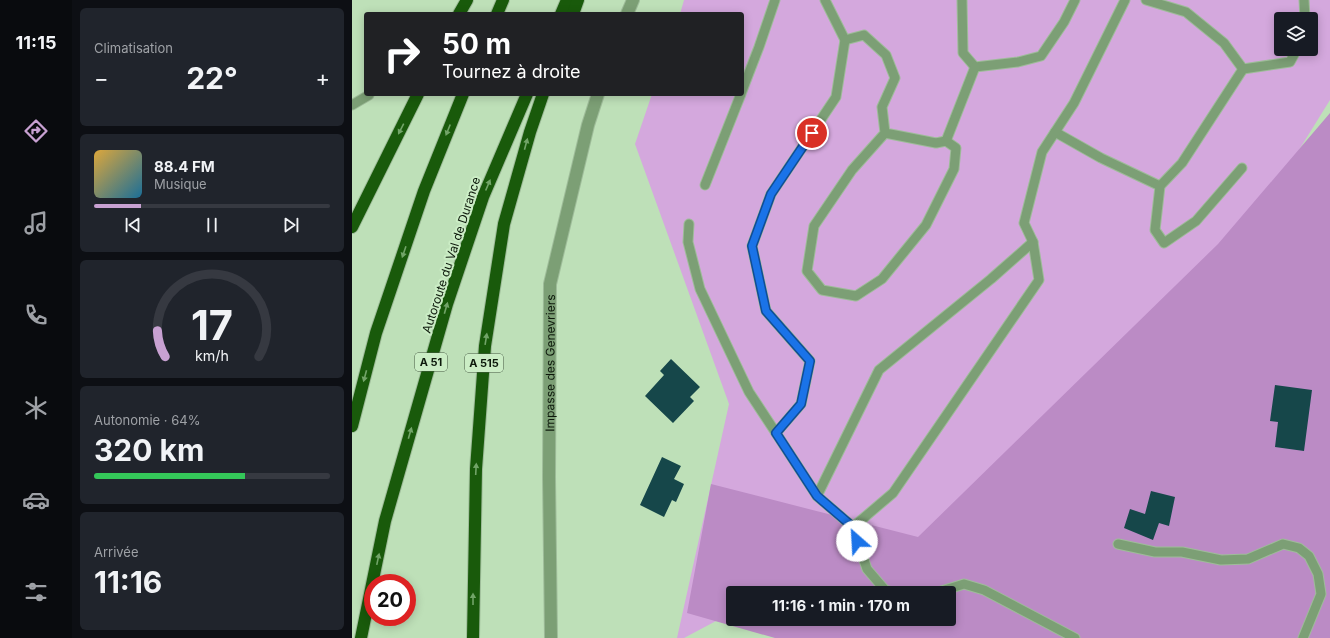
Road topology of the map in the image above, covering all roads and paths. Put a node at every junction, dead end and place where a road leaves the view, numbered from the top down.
1 (467, 0) edge
2 (503, 0) edge
3 (567, 0) edge
4 (578, 0) edge
5 (633, 0) edge
6 (775, 0) edge
7 (825, 0) edge
8 (962, 0) edge
9 (1075, 0) edge
10 (1125, 0) edge
11 (1146, 0) edge
12 (1304, 0) edge
13 (460, 12) edge
14 (498, 12) edge
15 (562, 12) edge
16 (574, 12) edge
17 (628, 12) edge
18 (1305, 12) edge
19 (845, 40) junction
20 (1293, 56) edge
21 (975, 67) junction
22 (1243, 69) junction
23 (744, 86) edge
24 (367, 96) edge
25 (417, 96) edge
26 (462, 96) edge
27 (526, 96) edge
28 (542, 96) edge
29 (597, 96) edge
30 (740, 96) edge
31 (352, 105) edge
32 (1055, 132) junction
33 (885, 133) junction
34 (946, 140) junction
35 (1242, 168) dead end
36 (705, 185) dead end
37 (1160, 186) junction
38 (689, 224) dead end
39 (352, 227) edge
40 (1033, 242) junction
41 (352, 426) edge
42 (776, 433) junction
43 (817, 496) junction
44 (853, 527) junction
45 (1118, 544) dead end
46 (882, 586) edge
47 (956, 586) edge
48 (361, 638) edge
49 (473, 638) edge
50 (551, 638) edge
51 (1075, 638) edge
52 (1303, 638) edge

1 - 13 highway
2 - 14 highway
3 - 15 highway
4 - 16 highway
5 - 17 street
6 - 23 lane
7 - 19 lane
8 - 21 lane
9 - 21 lane
10 - 32 lane
11 - 22 lane
12 - 18 lane
19 - 33 lane
19 - 42 lane
20 - 22 lane
21 - 34 lane
22 - 37 lane
24 - 31 lane
25 -> 39 highway
26 -> 41 highway
48 -> 27 highway, Autoroute du Val de Durance / A 51
49 -> 28 highway, A 515
29 - 50 street, Impasse des Genevriers
30 - 36 lane
32 - 37 lane
32 - 40 lane
33 - 34 lane
33 - 34 lane
35 - 37 lane
38 - 42 lane
40 - 43 lane
40 - 44 lane
42 - 43 lane
43 - 44 lane
44 - 46 lane
45 - 52 lane
47 - 51 lane

